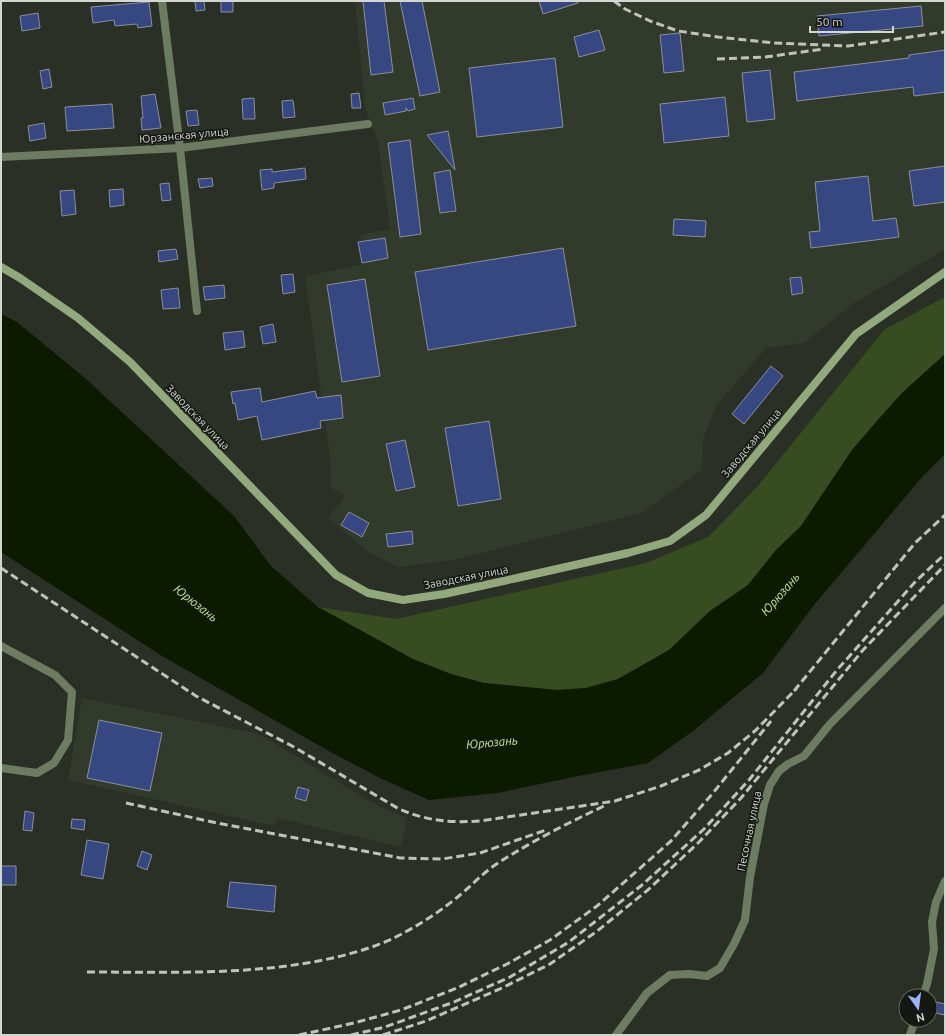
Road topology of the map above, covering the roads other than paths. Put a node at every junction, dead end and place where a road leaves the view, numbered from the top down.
1 (162, 1) edge
2 (368, 124) dead end
3 (180, 148) junction
4 (1, 157) edge
5 (1, 268) edge
6 (945, 272) edge
7 (197, 311) dead end
8 (945, 608) edge
9 (1, 646) edge
10 (1, 768) edge
11 (945, 881) edge
12 (926, 988) edge
13 (616, 1035) edge

1 - 3 street
2 - 3 street, Юрзанская улица
3 - 4 street, Юрзанская улица
3 - 7 street
5 - 6 street, Заводская улица
8 - 13 street, Песочная улица
9 - 10 street
11 - 12 street

